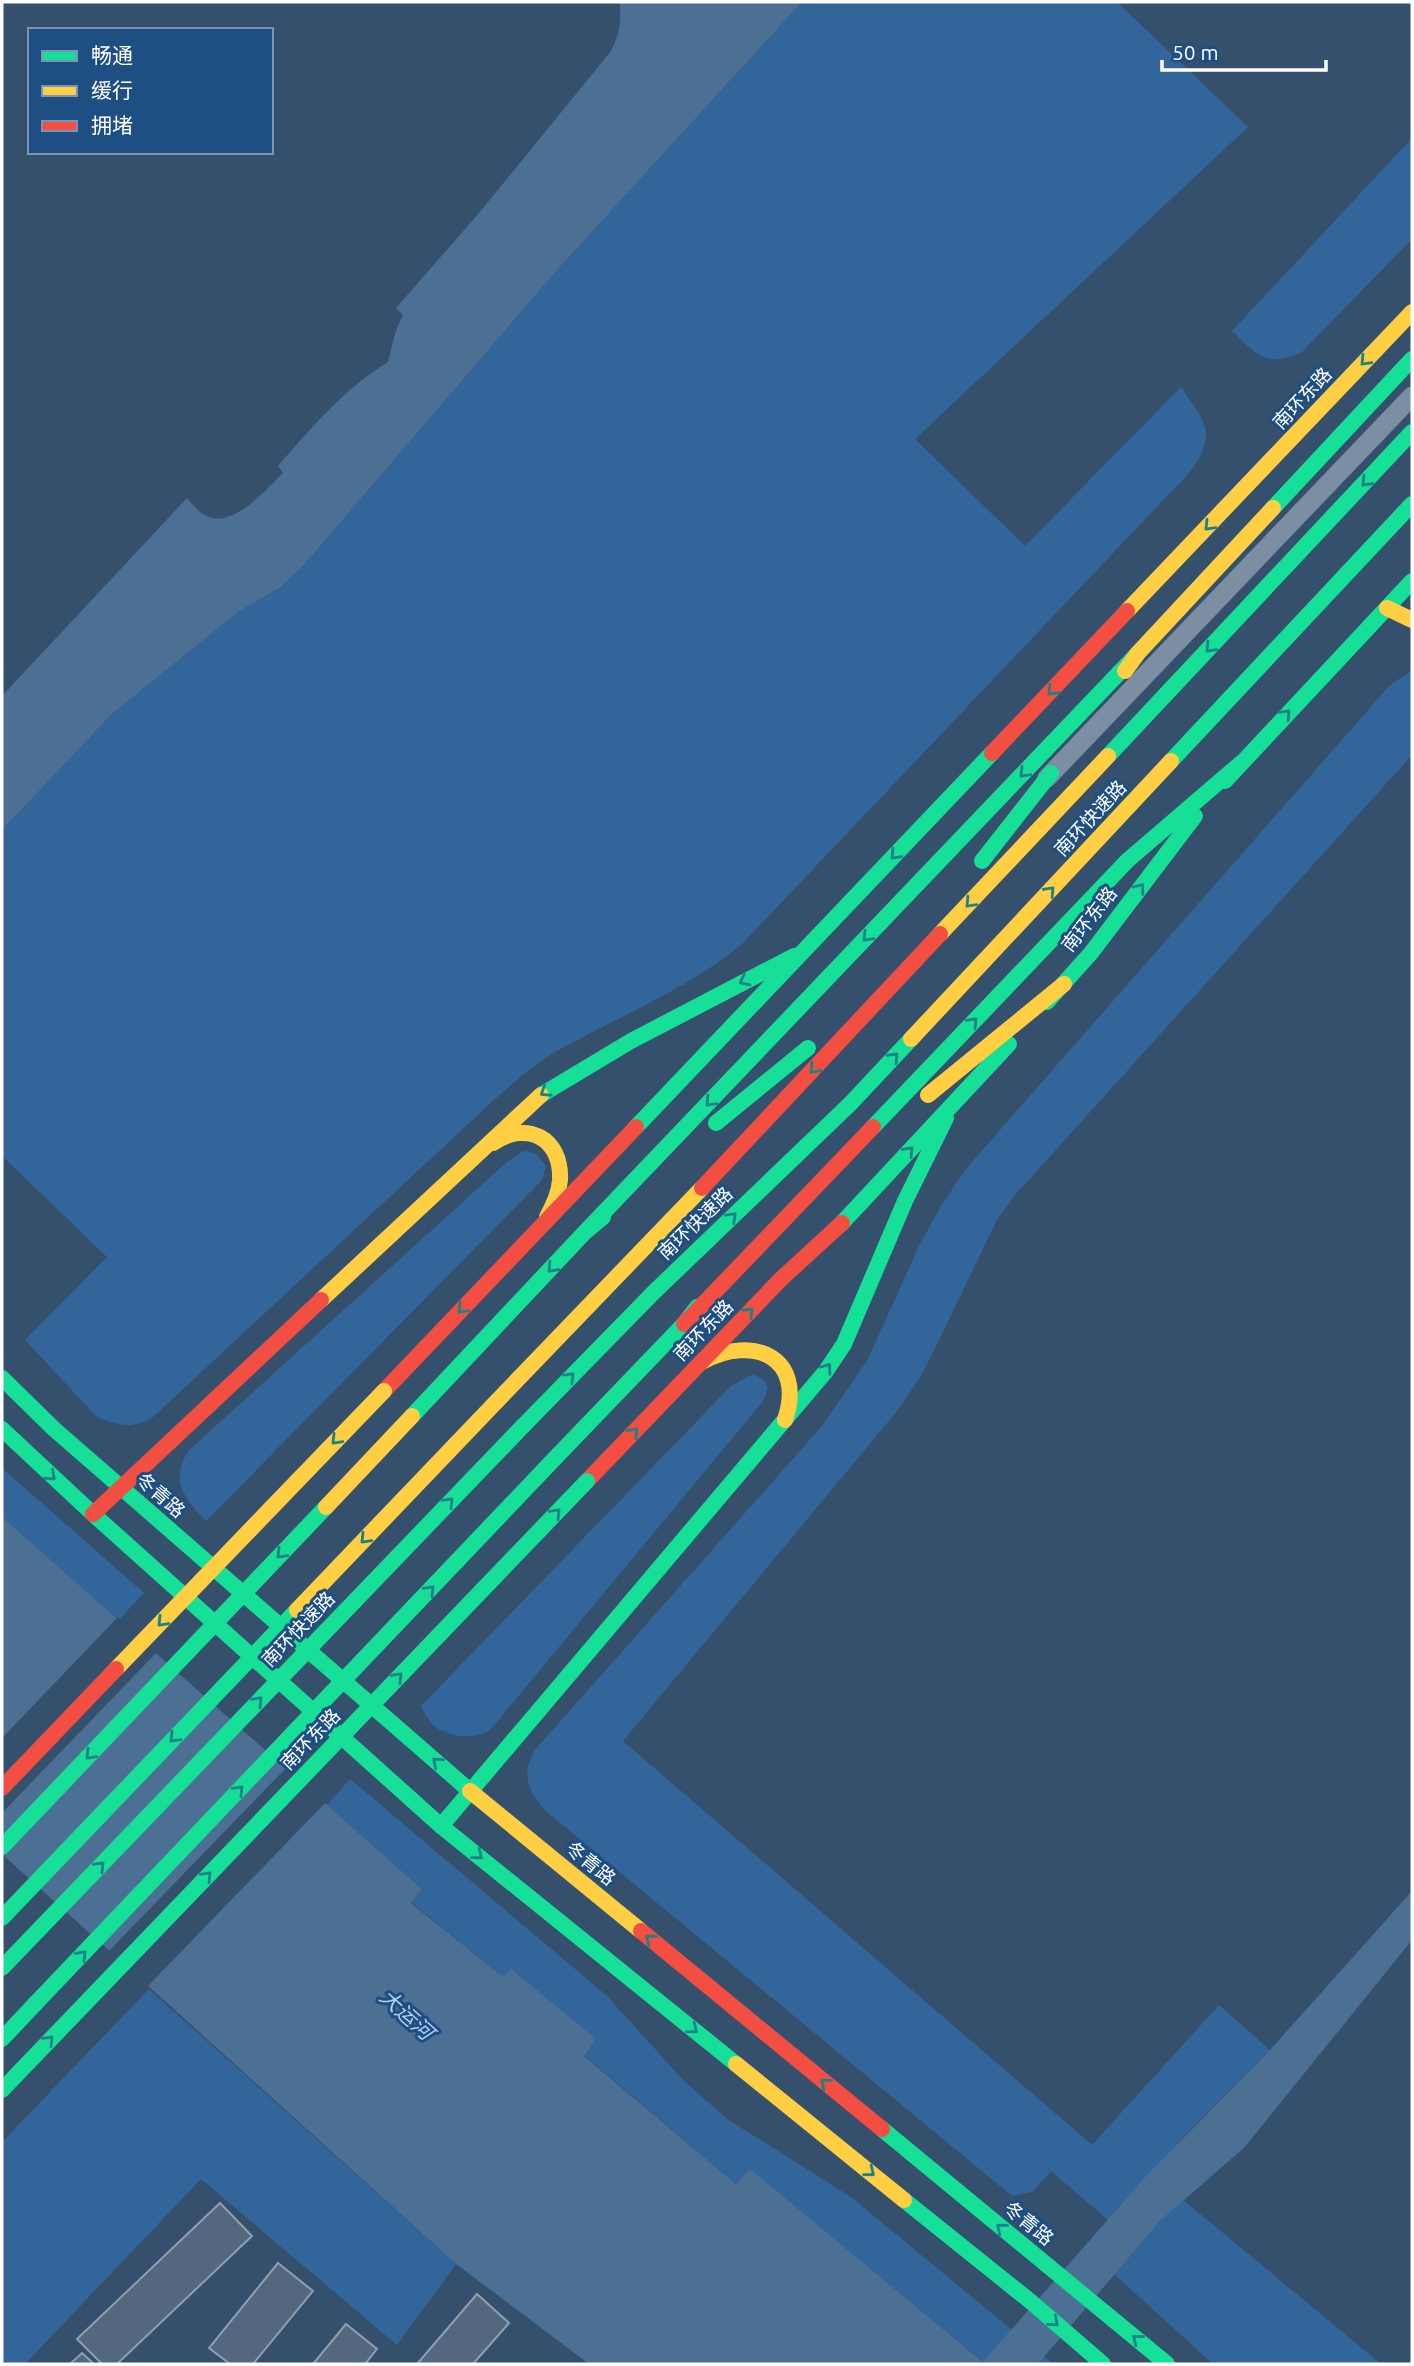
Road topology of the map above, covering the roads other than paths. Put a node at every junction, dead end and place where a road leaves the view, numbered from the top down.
1 (1412, 312) edge
2 (1412, 359) edge
3 (1412, 396) edge
4 (1412, 432) edge
5 (1412, 505) edge
6 (1412, 581) edge
7 (1387, 608) junction
8 (1412, 620) edge
9 (1138, 653) junction
10 (1174, 686) junction
11 (1241, 763) junction
12 (1047, 778) junction
13 (975, 870) dead end
14 (959, 890) dead end
15 (804, 950) junction
16 (1064, 984) junction
17 (951, 1020) dead end
18 (850, 1104) junction
19 (952, 1106) junction
20 (838, 1139) dead end
21 (476, 1152) junction
22 (787, 1187) dead end
23 (807, 1195) junction
24 (764, 1218) dead end
25 (542, 1224) junction
26 (585, 1232) junction
27 (622, 1273) junction
28 (684, 1324) junction
29 (702, 1362) junction
30 (2, 1378) edge
31 (784, 1421) junction
32 (2, 1429) edge
33 (120, 1487) junction
34 (93, 1514) junction
35 (2, 1788) edge
36 (472, 1792) junction
37 (441, 1826) junction
38 (2, 1847) edge
39 (2, 1918) edge
40 (2, 1968) edge
41 (2, 2039) edge
42 (2, 2090) edge
43 (1103, 2364) edge
44 (1167, 2364) edge

1 -> 15 main road, 南环东路
2 - 9 main road
3 - 12 street
4 -> 10 main road, 南环快速路
18 -> 5 main road, 南环快速路
6 - 7 main road, 南环东路
7 - 8 main road
11 -> 7 main road, 南环东路
9 - 12 main road
9 -> 26 main road
10 - 14 main road, 南环快速路
10 -> 27 main road, 南环快速路
16 -> 11 main road, 南环东路
23 -> 11 main road
12 - 13 main road
15 -> 21 main road
15 - 25 main road, 南环东路
16 - 19 main road, 南环东路
16 - 23 main road
17 - 20 main road
18 - 22 main road
40 -> 18 main road, 南环快速路, bridge
29 -> 19 main road, 南环东路
31 -> 19 main road
21 - 25 main road
21 - 33 main road
23 - 28 main road
24 - 28 main road
25 -> 35 main road, 南环东路, bridge
26 - 27 main road, 南环快速路
26 -> 38 main road, bridge
27 -> 39 main road, 南环快速路, bridge
41 -> 28 main road, bridge
29 - 31 main road
42 -> 29 main road, 南环东路, bridge
30 - 33 main road, 冬青路
31 - 36 main road
32 -> 34 main road
33 - 34 main road
36 -> 33 main road, 冬青路
34 - 37 main road
36 - 37 main road
44 -> 36 main road, 冬青路
37 -> 43 main road

